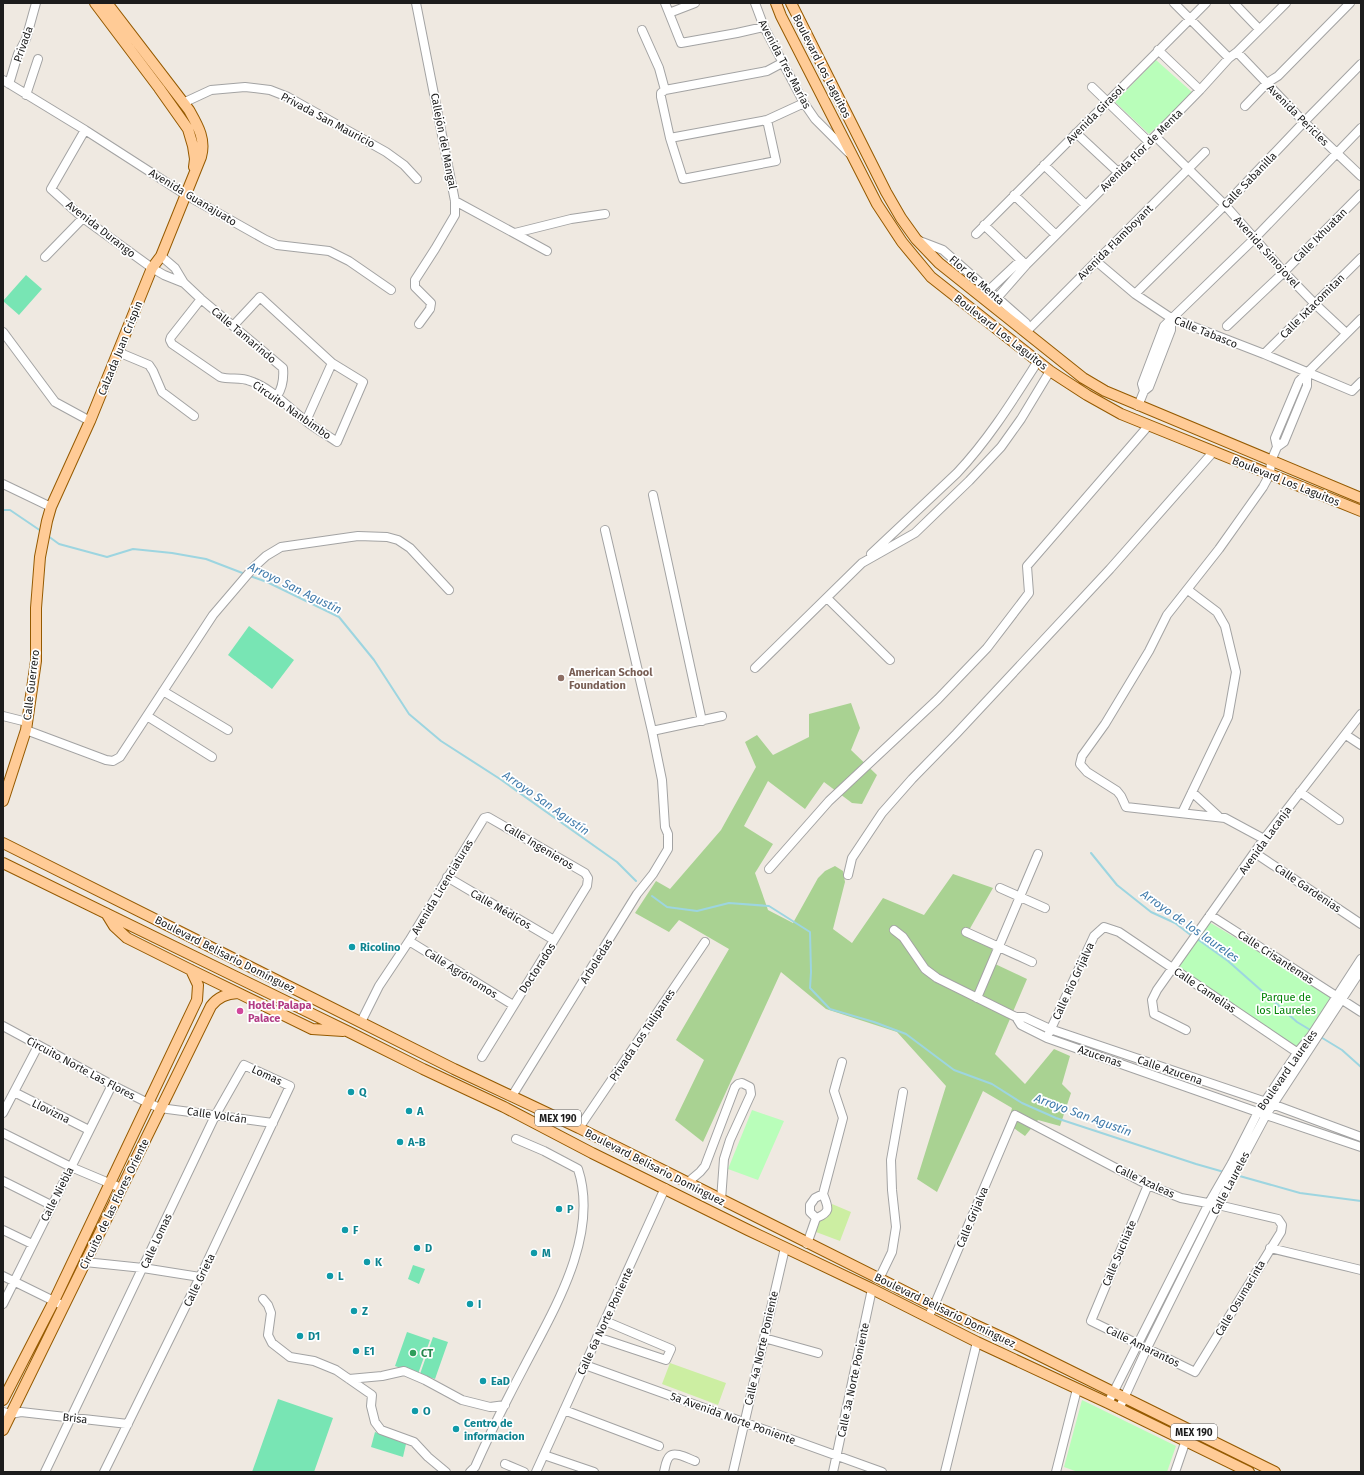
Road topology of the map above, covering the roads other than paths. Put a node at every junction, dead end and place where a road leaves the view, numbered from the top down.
1 (36, 3) edge
2 (95, 3) edge
3 (107, 3) edge
4 (416, 3) edge
5 (665, 3) edge
6 (695, 3) edge
7 (755, 3) edge
8 (776, 3) edge
9 (791, 3) edge
10 (1174, 3) edge
11 (1206, 3) edge
12 (1234, 3) edge
13 (1286, 3) edge
14 (1350, 3) edge
15 (669, 13) junction
16 (1191, 20) junction
17 (764, 27) junction
18 (1259, 29) junction
19 (642, 30) dead end
20 (1158, 50) junction
21 (1237, 52) junction
22 (1229, 58) junction
23 (38, 59) dead end
24 (782, 63) junction
25 (1361, 64) edge
26 (6, 82) edge
27 (1267, 83) junction
28 (1092, 87) dead end
29 (665, 90) junction
30 (1200, 90) junction
31 (26, 95) junction
32 (1106, 102) junction
33 (183, 103) junction
34 (804, 103) junction
35 (1245, 106) dead end
36 (767, 120) junction
37 (1304, 122) junction
38 (1361, 128) edge
39 (85, 130) junction
40 (1076, 133) junction
41 (1155, 136) junction
42 (670, 138) junction
43 (1148, 142) junction
44 (1205, 152) dead end
45 (1336, 153) junction
46 (852, 157) junction
47 (1044, 165) junction
48 (1188, 169) junction
49 (1119, 173) junction
50 (192, 176) junction
51 (1361, 176) edge
52 (417, 179) dead end
53 (1361, 194) edge
54 (186, 195) junction
55 (1014, 195) junction
56 (455, 201) junction
57 (1086, 205) junction
58 (1225, 205) junction
59 (605, 214) dead end
60 (83, 218) junction
61 (984, 225) junction
62 (515, 233) junction
63 (976, 234) dead end
64 (1056, 235) junction
65 (916, 239) junction
66 (1254, 239) junction
67 (547, 251) dead end
68 (161, 256) junction
69 (45, 257) dead end
70 (1361, 258) edge
71 (1096, 261) junction
72 (1023, 262) junction
73 (152, 268) junction
74 (1284, 272) junction
75 (184, 283) junction
76 (391, 290) dead end
77 (988, 291) junction
78 (1135, 294) junction
79 (997, 298) junction
80 (201, 299) junction
81 (1315, 304) junction
82 (1172, 318) junction
83 (1361, 319) edge
84 (419, 324) dead end
85 (233, 326) junction
86 (1227, 326) dead end
87 (3, 332) edge
88 (1026, 332) junction
89 (1346, 333) junction
90 (118, 352) junction
91 (1264, 354) junction
92 (1038, 361) junction
93 (332, 363) junction
94 (1050, 371) junction
95 (1306, 373) junction
96 (1361, 382) edge
97 (277, 396) junction
98 (1138, 406) junction
99 (194, 416) dead end
100 (90, 421) junction
101 (306, 421) junction
102 (1149, 425) junction
103 (1214, 451) junction
104 (1271, 461) junction
105 (1270, 474) junction
106 (3, 484) edge
107 (653, 495) dead end
108 (1361, 498) edge
109 (51, 507) junction
110 (1361, 511) edge
111 (47, 521) joint
112 (605, 530) dead end
113 (862, 563) junction
114 (450, 590) dead end
115 (1188, 590) junction
116 (827, 598) junction
117 (890, 660) dead end
118 (755, 668) dead end
119 (163, 691) junction
120 (1361, 714) edge
121 (3, 716) edge
122 (148, 716) junction
123 (722, 716) dead end
124 (702, 721) junction
125 (26, 726) junction
126 (228, 730) dead end
127 (652, 731) junction
128 (1346, 735) junction
129 (1361, 744) edge
130 (212, 756) dead end
131 (1192, 792) junction
132 (1300, 792) junction
133 (3, 801) edge
134 (1182, 813) junction
135 (1218, 816) junction
136 (488, 817) joint
137 (1339, 820) dead end
138 (1264, 839) junction
139 (3, 843) edge
140 (1255, 853) junction
141 (1038, 854) dead end
142 (3, 863) edge
143 (769, 869) dead end
144 (848, 875) dead end
145 (447, 877) junction
146 (588, 878) joint
147 (1000, 888) dead end
148 (1020, 897) junction
149 (1045, 908) dead end
150 (106, 913) junction
151 (1210, 915) junction
152 (1361, 924) edge
153 (1104, 927) joint
154 (894, 930) dead end
155 (966, 932) dead end
156 (554, 940) junction
157 (409, 941) junction
158 (705, 942) dead end
159 (998, 947) junction
160 (1361, 959) edge
161 (1032, 962) dead end
162 (1172, 968) junction
163 (191, 970) junction
164 (1361, 970) edge
165 (238, 993) junction
166 (977, 998) junction
167 (1339, 998) junction
168 (513, 1005) junction
169 (1361, 1012) edge
170 (1016, 1017) junction
171 (366, 1024) junction
172 (3, 1026) edge
173 (1050, 1029) junction
174 (1186, 1030) dead end
175 (349, 1032) junction
176 (1047, 1038) junction
177 (364, 1039) junction
178 (38, 1046) junction
179 (1301, 1055) junction
180 (482, 1057) dead end
181 (842, 1062) dead end
182 (244, 1065) joint
183 (112, 1085) junction
184 (290, 1086) joint
185 (14, 1092) junction
186 (903, 1092) dead end
187 (512, 1096) junction
188 (148, 1103) junction
189 (1268, 1103) junction
190 (160, 1108) junction
191 (3, 1113) edge
192 (1262, 1113) junction
193 (1015, 1115) joint
194 (215, 1116) junction
195 (273, 1123) junction
196 (579, 1128) junction
197 (89, 1130) junction
198 (3, 1133) edge
199 (1361, 1137) edge
200 (516, 1139) dead end
201 (1361, 1147) edge
202 (1235, 1165) joint
203 (71, 1167) junction
204 (3, 1181) edge
205 (109, 1183) junction
206 (688, 1183) junction
207 (1225, 1183) junction
208 (1148, 1185) junction
209 (121, 1188) junction
210 (665, 1188) junction
211 (823, 1194) junction
212 (721, 1200) junction
213 (1209, 1203) junction
214 (51, 1205) junction
215 (1218, 1205) junction
216 (816, 1218) junction
217 (1282, 1225) joint
218 (3, 1230) edge
219 (32, 1244) junction
220 (807, 1244) junction
221 (785, 1248) junction
222 (1270, 1248) junction
223 (86, 1262) junction
224 (144, 1268) junction
225 (1361, 1270) edge
226 (3, 1276) edge
227 (200, 1277) junction
228 (879, 1279) junction
229 (14, 1281) junction
230 (872, 1289) junction
231 (263, 1299) dead end
232 (54, 1301) junction
233 (3, 1304) edge
234 (64, 1306) junction
235 (934, 1306) junction
236 (928, 1317) junction
237 (605, 1321) junction
238 (1091, 1321) joint
239 (640, 1336) junction
240 (597, 1337) junction
241 (764, 1338) junction
242 (977, 1342) junction
243 (1138, 1344) junction
244 (1146, 1348) junction
245 (635, 1350) junction
246 (818, 1354) dead end
247 (585, 1364) junction
248 (1195, 1372) joint
249 (349, 1379) junction
250 (1077, 1389) junction
251 (1114, 1393) junction
252 (1125, 1398) junction
253 (3, 1401) edge
254 (1108, 1403) junction
255 (504, 1405) junction
256 (1119, 1409) junction
257 (564, 1410) junction
258 (12, 1411) edge
259 (71, 1418) junction
260 (744, 1422) junction
261 (128, 1424) junction
262 (3, 1430) edge
263 (1186, 1440) junction
264 (659, 1446) dead end
265 (544, 1455) junction
266 (837, 1456) junction
267 (695, 1462) dead end
268 (505, 1464) dead end
269 (45, 1472) edge
270 (104, 1472) edge
271 (446, 1472) edge
272 (470, 1472) edge
273 (524, 1472) edge
274 (536, 1472) edge
275 (594, 1472) edge
276 (664, 1472) edge
277 (733, 1472) edge
278 (833, 1472) edge
279 (882, 1472) edge
280 (945, 1472) edge
281 (1056, 1472) edge
282 (1175, 1472) edge
283 (1250, 1472) edge
284 (1275, 1472) edge

1 - 26 street, Privada
2 - 50 main road, Calzada Juan Crispin
3 - 33 main road, Calzada Juan Crispin
4 - 56 street, Callejón del Mangal
5 - 15 street
6 - 15 street
7 - 17 street, Avenida Tres Marías
8 - 46 main road, Boulevard Los Laguitos
9 - 65 main road, Boulevard Los Laguitos
10 - 16 street
11 - 16 street, Avenida Girasol
12 - 18 street
13 - 18 street, Avenida Flor de Menta
14 - 27 street
15 - 17 street
16 - 20 street, Avenida Girasol
16 - 22 street
17 - 24 street, Avenida Tres Marías
18 - 21 street, Avenida Flor de Menta
19 - 29 street
20 - 30 street
20 - 32 street, Avenida Girasol
21 - 22 street, Avenida Flor de Menta
21 - 27 street, Avenida Pericles
22 - 30 street, Avenida Flor de Menta
23 - 31 street
24 - 29 street
24 - 34 street, Avenida Tres Marías
25 - 37 street, Calle Sabanilla
26 - 31 street, Avenida Guanajuato
27 - 35 street
27 - 37 street, Avenida Pericles
28 - 32 street
29 - 42 street
30 - 41 street, Avenida Flor de Menta
31 - 39 street, Avenida Guanajuato
32 - 40 street, Avenida Girasol
32 - 43 street
33 - 50 main road, Calzada Juan Crispin
33 - 52 street, Privada San Mauricio
34 - 36 street
34 - 46 street, Avenida Tres Marías
36 - 42 street
36 - 42 street
37 - 45 street, Avenida Pericles
37 - 58 street, Calle Sabanilla
38 - 45 street
39 - 54 street, Avenida Guanajuato
39 - 60 street, Avenida Durango
40 - 47 street, Avenida Girasol
40 - 49 street
41 - 43 street, Avenida Flor de Menta
41 - 48 street, Avenida Simojovel
43 - 49 street, Avenida Flor de Menta
44 - 48 street, Avenida Flamboyant
45 - 51 street, Avenida Pericles
45 - 66 street
46 - 92 main road, Boulevard Los Laguitos
47 - 55 street, Avenida Girasol
47 - 57 street
48 - 58 street, Avenida Simojovel
48 - 71 street, Avenida Flamboyant
49 - 57 street, Avenida Flor de Menta
50 - 54 main road, Calzada Juan Crispin
53 - 74 street, Calle Ixhuatan
54 - 68 main road, Calzada Juan Crispin
54 - 76 street, Avenida Guanajuato
55 - 61 street, Avenida Girasol
55 - 64 street
56 - 62 street, Callejón del Mangal
56 - 84 street
57 - 64 street, Avenida Flor de Menta
58 - 66 street, Avenida Simojovel
58 - 78 street, Calle Sabanilla
59 - 62 street
60 - 69 street
60 - 73 street, Avenida Durango
61 - 63 street, Avenida Girasol
61 - 72 street
62 - 67 street, Callejón del Mangal
64 - 72 street, Avenida Flor de Menta
65 - 77 street, Flor de Menta
65 - 88 main road, Boulevard Los Laguitos
66 - 74 street, Avenida Simojovel
66 - 82 street
68 - 73 main road, Calzada Juan Crispin
68 - 75 street
70 - 81 street, Calle Ixtacomitan
71 - 78 street, Calle Tabasco
71 - 88 street, Avenida Flamboyant
72 - 77 street, Avenida Flor de Menta
72 - 79 street, Avenida Flor de Menta
73 - 75 street
73 - 90 main road, Calzada Juan Crispin
74 - 81 street, Avenida Simojovel
74 - 86 street, Calle Ixhuatan
75 - 80 street
77 - 79 street, Flor de Menta
78 - 82 street, Calle Tabasco
79 - 88 street, Flor de Menta
80 - 85 street, Calle Tamarindo
80 - 97 street, Circuito Nanbimbo
81 - 89 street, Avenida Simojovel
81 - 91 street, Calle Ixtacomitan
82 - 91 street, Calle Tabasco
82 - 98 street
83 - 89 street
85 - 93 street, Circuito Nanbimbo
85 - 97 street, Calle Tamarindo
87 - 100 street
88 - 98 main road, Boulevard Los Laguitos
89 - 95 street
90 - 99 street
90 - 100 main road, Calzada Juan Crispin
91 - 95 street, Calle Tabasco
92 - 94 main road, Boulevard Los Laguitos
92 - 113 street
93 - 101 street
93 - 101 street, Circuito Nanbimbo
94 - 102 main road, Boulevard Los Laguitos
94 - 113 street
95 - 96 street, Calle Tabasco
95 - 104 street
97 - 101 street, Circuito Nanbimbo
98 - 104 main road, Boulevard Los Laguitos
100 - 109 main road, Calzada Juan Crispin
102 - 103 main road, Boulevard Los Laguitos
102 - 143 street
103 - 105 main road, Boulevard Los Laguitos
103 - 144 street
104 - 105 street
104 - 108 main road, Boulevard Los Laguitos
105 - 110 main road, Boulevard Los Laguitos
105 - 115 street
106 - 109 street
107 - 124 street
109 - 111 main road, Calzada Juan Crispin
111 - 125 main road, Calle Guerrero
112 - 127 street, Arboledas
113 - 116 street
114 - 119 street
115 - 131 street
115 - 134 street
116 - 117 street
116 - 118 street
119 - 122 street
119 - 126 street
120 - 128 street, Avenida Lacanja
121 - 125 street
122 - 125 street
122 - 130 street
123 - 124 street
124 - 127 street
125 - 133 main road, Calle Guerrero
127 - 187 street, Arboledas
128 - 129 street
128 - 132 street, Avenida Lacanja
131 - 134 street
131 - 135 street
132 - 137 street
132 - 138 street, Avenida Lacanja
134 - 135 street
135 - 138 street
136 - 145 street, Avenida Licenciaturas
136 - 146 street, Calle Ingenieros
138 - 140 street, Avenida Lacanja
139 - 171 main road, Boulevard Belisario Domínguez / MEX 190
140 - 151 street, Avenida Lacanja
140 - 152 street, Calle Gardenias
141 - 148 street
142 - 150 main road, Boulevard Belisario Domínguez / MEX 190
145 - 156 street, Calle Médicos
145 - 157 street, Avenida Licenciaturas
146 - 156 street, Doctorados
147 - 148 street
148 - 149 street
148 - 159 street
150 - 163 main road
150 - 175 main road, Boulevard Belisario Domínguez / MEX 190
151 - 162 street, Avenida Lacanja
151 - 167 street, Calle Crisantemas
153 - 162 street, Calle Camelias
153 - 173 street, Calle Río Grijalva
154 - 166 street
155 - 159 street
156 - 168 street, Doctorados
157 - 168 street, Calle Agrónomos
157 - 171 street, Avenida Licenciaturas
158 - 196 street, Privada Los Tulipanes
159 - 161 street
159 - 166 street
160 - 167 street, Boulevard Laureles
162 - 174 street, Avenida Lacanja
162 - 179 street, Calle Camelias
163 - 165 main road
163 - 188 main road
164 - 167 street
165 - 175 main road
165 - 190 main road, Circuito de las Flores Oriente
166 - 170 street
167 - 169 street, Calle Crisantemas
167 - 179 street, Boulevard Laureles
168 - 180 street, Doctorados
170 - 173 street, Calle Azucena
170 - 176 street
171 - 177 main road
171 - 187 main road, Boulevard Belisario Domínguez / MEX 190
172 - 178 street, Circuito Norte Las Flores
173 - 176 street, Calle Río Grijalva
173 - 189 street, Calle Azucena
175 - 177 main road, Boulevard Belisario Domínguez / MEX 190
176 - 192 street, Azucenas
177 - 210 main road, Boulevard Belisario Domínguez / MEX 190
178 - 183 street, Circuito Norte Las Flores
178 - 185 street
179 - 189 street
181 - 211 street
182 - 184 street, Lomas
182 - 194 street, Calle Lomas
183 - 188 street, Circuito Norte Las Flores
183 - 197 street, Calle Niebla
184 - 195 street, Calle Grieta
185 - 191 street
185 - 197 street, Llovizna
186 - 228 street
187 - 196 main road, Boulevard Belisario Domínguez / MEX 190
188 - 190 street, Circuito Norte Las Flores
188 - 205 main road
189 - 192 street, Boulevard Laureles
189 - 199 street, Calle Azucena
190 - 194 street, Calle Volcán
190 - 209 main road, Circuito de las Flores Oriente
192 - 201 street, Azucenas
192 - 202 street, Boulevard Laureles
193 - 208 street, Calle Azaleas
193 - 235 street, Calle Grijalva
194 - 195 street, Calle Volcán
194 - 224 street, Calle Lomas
195 - 227 street, Calle Grieta
196 - 206 main road, Boulevard Belisario Domínguez / MEX 190
197 - 203 street, Calle Niebla
198 - 203 street
200 - 255 street
202 - 207 street, Calle Laureles
203 - 205 street
203 - 214 street, Calle Niebla
204 - 214 street
205 - 209 street
205 - 232 main road
206 - 212 main road, Boulevard Belisario Domínguez / MEX 190
206 - 212 street
207 - 213 street, Calle Laureles
207 - 215 street, Calle Laureles
208 - 213 street, Calle Azaleas
208 - 238 street, Calle Suchiate
209 - 223 main road, Circuito de las Flores Oriente
210 - 221 main road, Boulevard Belisario Domínguez / MEX 190
210 - 237 street, Calle 6a Norte Poniente
211 - 216 street
211 - 216 street
212 - 220 main road, Boulevard Belisario Domínguez / MEX 190
213 - 215 street, Calle Azaleas
213 - 243 street, Calle Laureles
214 - 219 street, Calle Niebla
215 - 217 street, Calle Azaleas
215 - 244 street, Calle Laureles
216 - 220 street
217 - 222 street, Calle Osumacinta
218 - 219 street
219 - 229 street, Calle Niebla
220 - 228 main road, Boulevard Belisario Domínguez / MEX 190
221 - 230 main road, Boulevard Belisario Domínguez / MEX 190
221 - 241 street, Calle 4a Norte Poniente
222 - 225 street
222 - 248 street, Calle Osumacinta
223 - 224 street
223 - 234 main road, Circuito de las Flores Oriente
224 - 227 street
224 - 259 street, Calle Lomas
226 - 229 street
227 - 261 street, Calle Grieta
228 - 235 main road, Boulevard Belisario Domínguez / MEX 190
229 - 232 street
229 - 233 street, Calle Niebla
230 - 236 main road, Boulevard Belisario Domínguez / MEX 190
230 - 266 street, Calle 3a Norte Poniente
231 - 249 street
232 - 234 street
232 - 253 main road
234 - 258 main road, Circuito de las Flores Oriente
235 - 236 street, Calle Grijalva
235 - 251 main road, Boulevard Belisario Domínguez / MEX 190
236 - 242 main road, Boulevard Belisario Domínguez / MEX 190
237 - 239 street
237 - 240 street, Calle 6a Norte Poniente
238 - 243 street, Calle Amarantos
239 - 245 street
239 - 245 street
240 - 245 street
240 - 247 street, Calle 6a Norte Poniente
241 - 246 street
241 - 260 street, Calle 4a Norte Poniente
242 - 250 main road, Boulevard Belisario Domínguez / MEX 190
242 - 280 street
243 - 244 street, Calle Amarantos
243 - 251 street, Calle Laureles
244 - 248 street, Calle Amarantos
244 - 252 street, Calle Laureles
247 - 257 street, Calle 6a Norte Poniente
247 - 260 street, 5a Avenida Norte Poniente
249 - 255 street
249 - 271 street
250 - 254 main road, Boulevard Belisario Domínguez / MEX 190
250 - 281 street
251 - 252 main road, MEX 190
251 - 254 street, Calle Laureles
252 - 256 street, Calle Laureles
252 - 284 main road, MEX 190
253 - 258 street, Brisa
254 - 256 main road, MEX 190
255 - 272 street
256 - 263 main road, MEX 190
257 - 264 street
257 - 265 street, Calle 6a Norte Poniente
258 - 259 street, Brisa
258 - 262 main road, Circuito de las Flores Oriente
259 - 261 street, Brisa
259 - 269 street, Calle Lomas
260 - 266 street, 5a Avenida Norte Poniente
260 - 277 street, Calle 4a Norte Poniente
261 - 270 street, Calle Grieta
263 - 282 street
263 - 283 main road, MEX 190
265 - 274 street, Calle 6a Norte Poniente
265 - 275 street
266 - 278 street, Calle 3a Norte Poniente
266 - 279 street, 5a Avenida Norte Poniente
267 - 276 street
268 - 273 street

